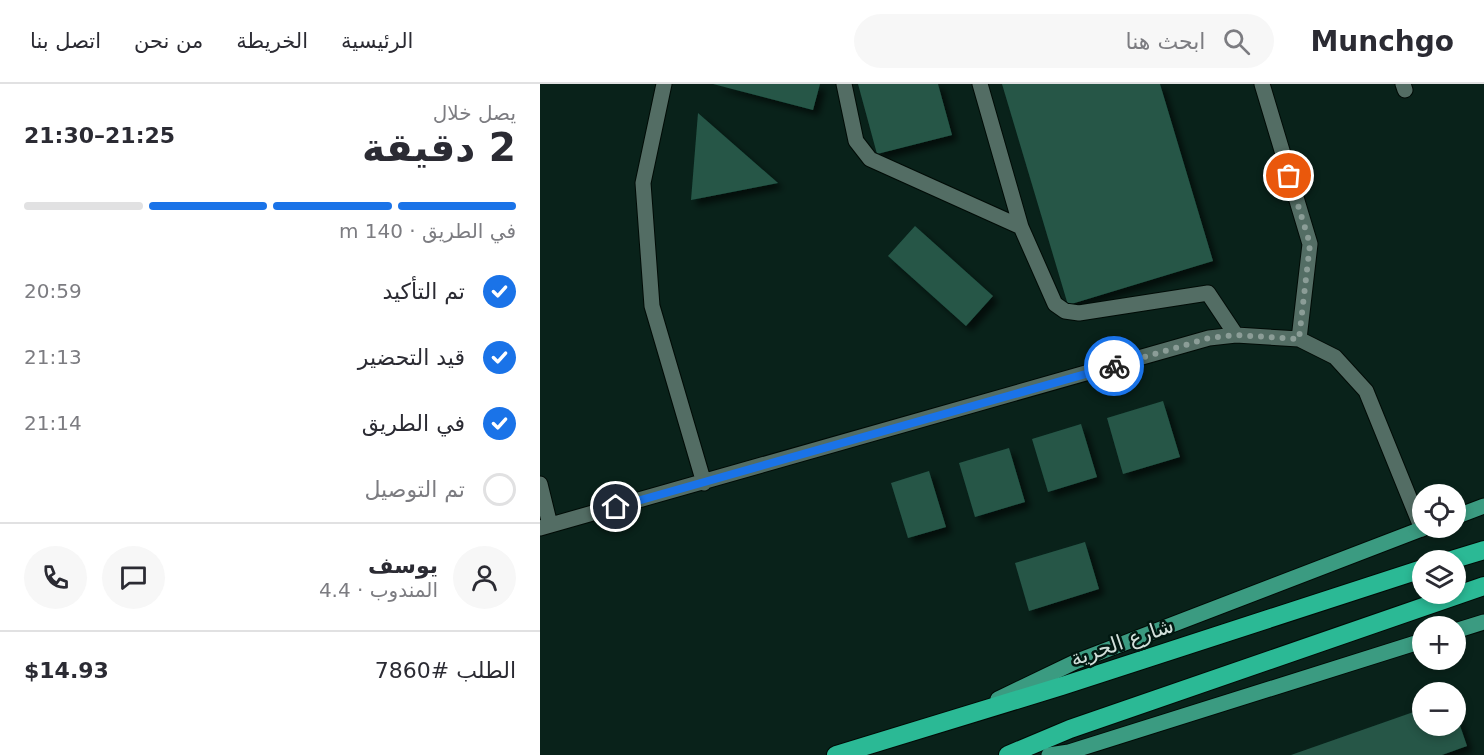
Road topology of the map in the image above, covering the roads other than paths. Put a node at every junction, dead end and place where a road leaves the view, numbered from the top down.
1 (664, 84) edge
2 (844, 84) edge
3 (980, 84) edge
4 (1262, 84) edge
5 (1021, 227) junction
6 (1236, 335) junction
7 (1299, 339) junction
8 (704, 483) junction
9 (540, 484) edge
10 (1412, 502) edge
11 (1484, 506) edge
12 (1466, 513) edge
13 (545, 526) edge
14 (1412, 532) edge
15 (1484, 550) edge
16 (1466, 556) edge
17 (1412, 572) edge
18 (1484, 586) edge
19 (1484, 622) edge
20 (1466, 628) edge
21 (1412, 644) edge
22 (963, 716) junction
23 (836, 755) edge
24 (1008, 755) edge
25 (1049, 755) edge

1 - 8 street
2 - 5 street
3 - 5 street
4 - 7 street
5 - 6 street
6 - 7 street
6 - 8 street
7 - 10 street
8 - 13 street
9 - 13 street
11 - 12 main road
14 - 22 main road
15 - 16 highway
17 - 22 highway, شارع الحرية
18 - 24 highway
19 - 20 main road
21 - 25 main road
22 - 23 highway, شارع الحرية

